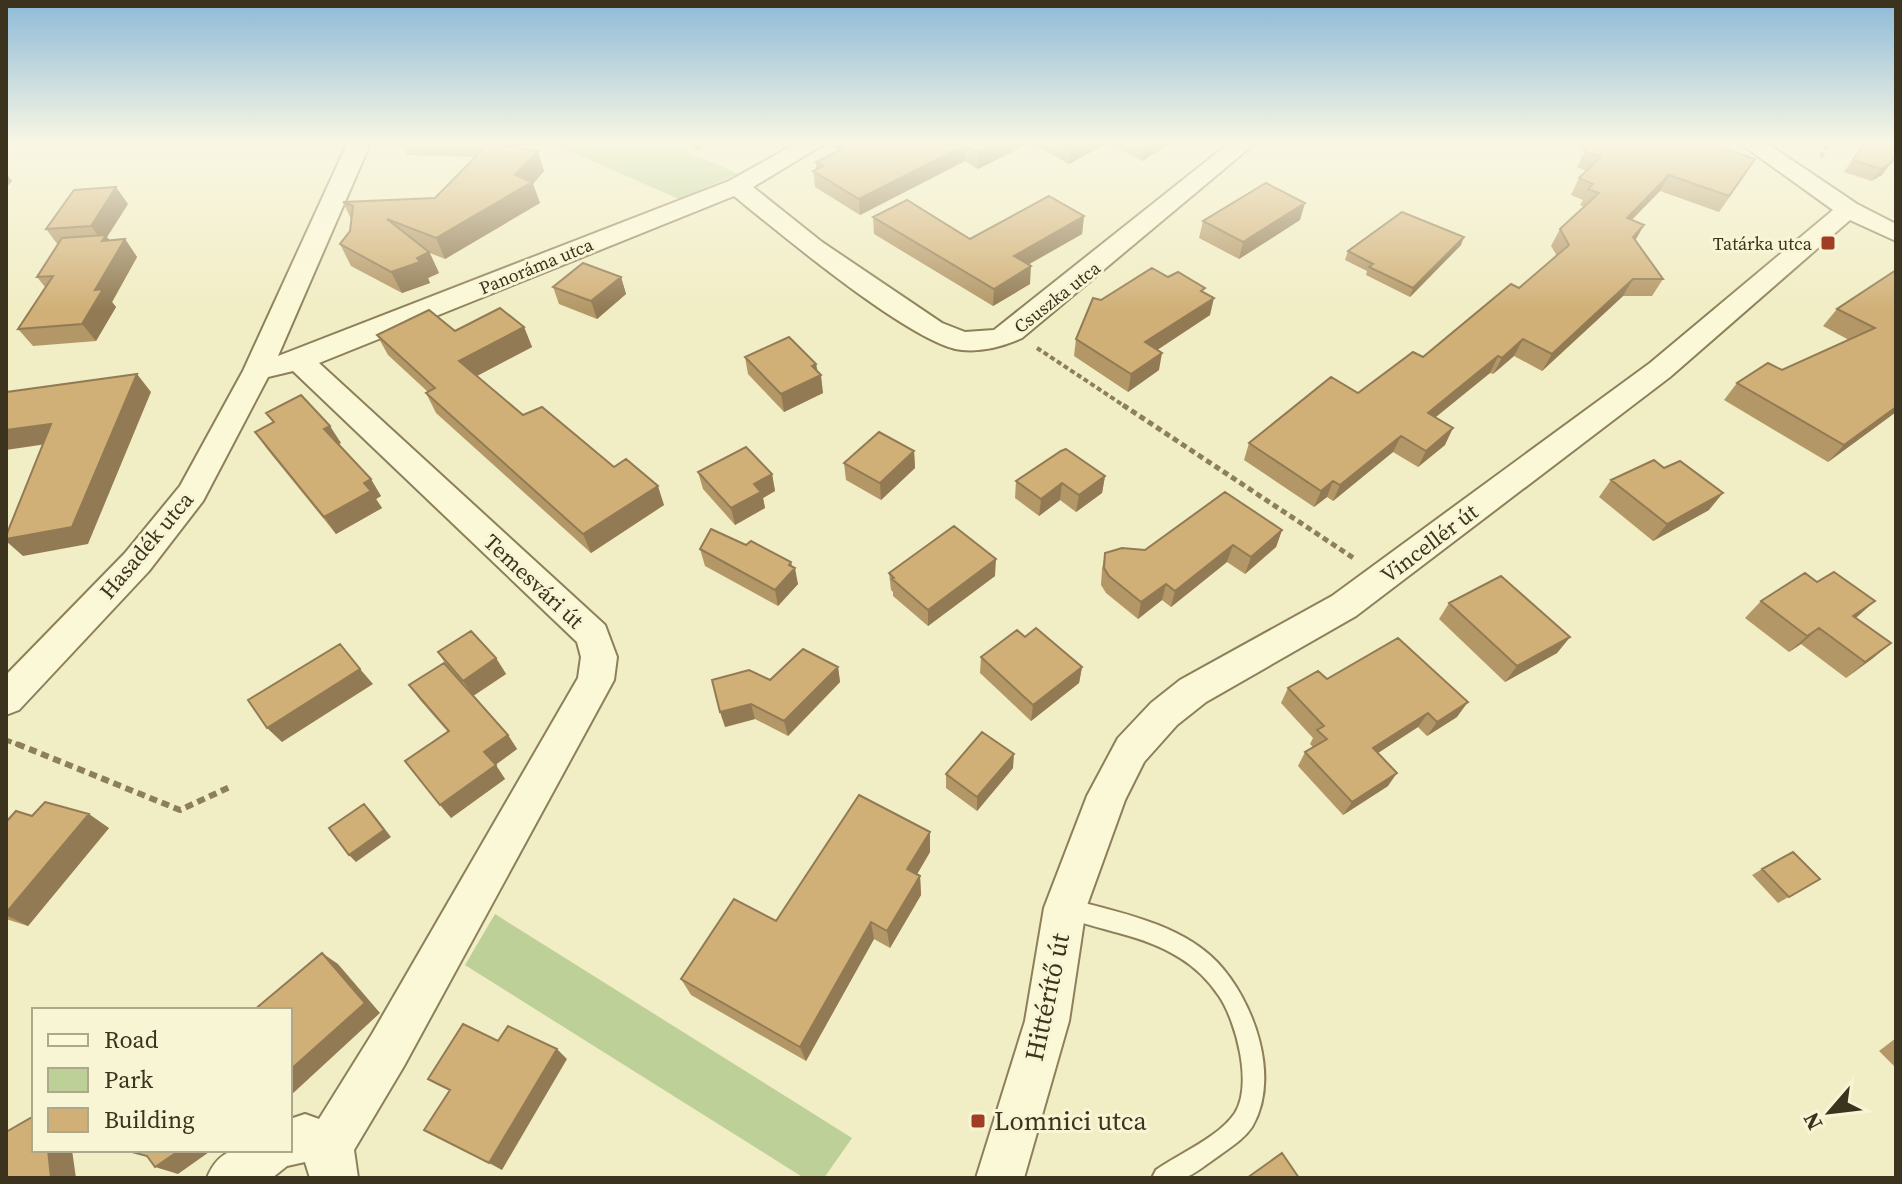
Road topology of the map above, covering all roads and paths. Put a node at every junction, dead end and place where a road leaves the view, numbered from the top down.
1 (334, 199) edge
2 (704, 199) edge
3 (754, 199) edge
4 (1175, 199) edge
5 (1834, 199) edge
6 (1848, 209) junction
7 (1896, 234) edge
8 (1012, 332) junction
9 (299, 360) junction
10 (257, 371) junction
11 (1383, 578) junction
12 (6, 699) edge
13 (6, 740) edge
14 (232, 786) dead end
15 (1065, 908) junction
16 (267, 1152) edge
17 (318, 1156) edge
18 (231, 1178) edge
19 (1000, 1178) edge
20 (1164, 1178) edge

1 - 10 street
2 - 9 street, Panoráma utca
3 - 8 street, Csuszka utca
4 - 8 street, Csuszka utca
5 - 6 street
6 - 7 street
6 - 11 street, Vincellér út
8 - 11 path
9 - 10 street
9 - 17 street, Temesvári út
10 - 12 street, Hasadék utca
11 - 15 street, Vincellér út
13 - 14 path
15 - 19 street, Hittérítő út
15 - 20 lane
16 - 18 street

